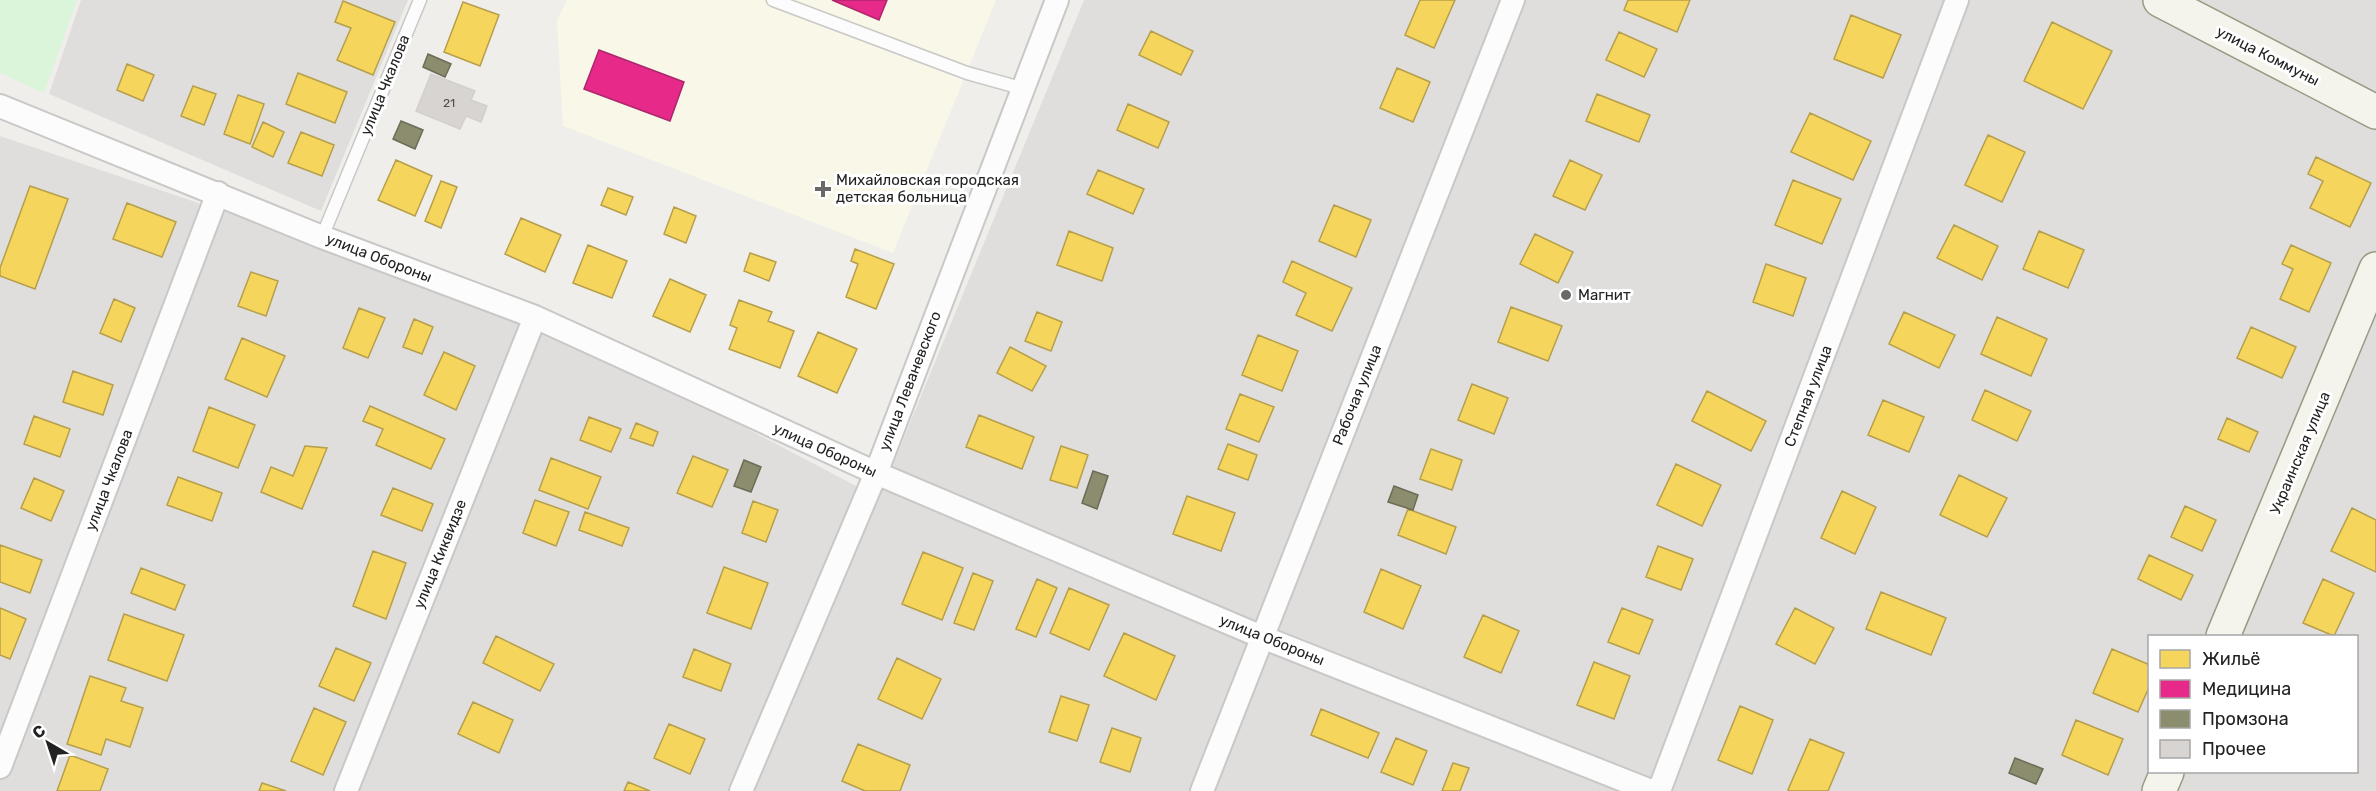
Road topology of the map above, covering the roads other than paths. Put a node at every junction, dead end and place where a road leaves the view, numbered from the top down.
1 (420, 0) edge
2 (773, 0) edge
3 (1057, 0) edge
4 (1513, 0) edge
5 (1957, 0) edge
6 (2160, 0) edge
7 (1021, 88) junction
8 (0, 106) edge
9 (2376, 112) edge
10 (218, 193) junction
11 (322, 237) junction
12 (2376, 269) edge
13 (535, 317) junction
14 (876, 473) junction
15 (2223, 635) edge
16 (1262, 637) junction
17 (0, 767) edge
18 (2166, 773) edge
19 (1639, 789) edge
20 (346, 791) edge
21 (741, 791) edge
22 (1202, 791) edge
23 (1659, 791) edge
24 (2159, 791) edge

1 - 11 lane, улица Чкалова
2 - 7 lane
3 - 7 street, улица Леваневского
4 - 16 street, Рабочая улица
5 - 23 street, Степная улица
6 - 9 street, улица Коммуны
7 - 14 street, улица Леваневского
8 - 10 street, улица Обороны
10 - 11 street, улица Обороны
10 - 17 street, улица Чкалова
11 - 13 street, улица Обороны
12 - 15 street, Украинская улица
13 - 14 street, улица Обороны
13 - 20 street, улица Киквидзе
14 - 16 street, улица Обороны
14 - 21 street, улица Леваневского
16 - 19 street, улица Обороны
16 - 22 street, Рабочая улица
18 - 24 street

